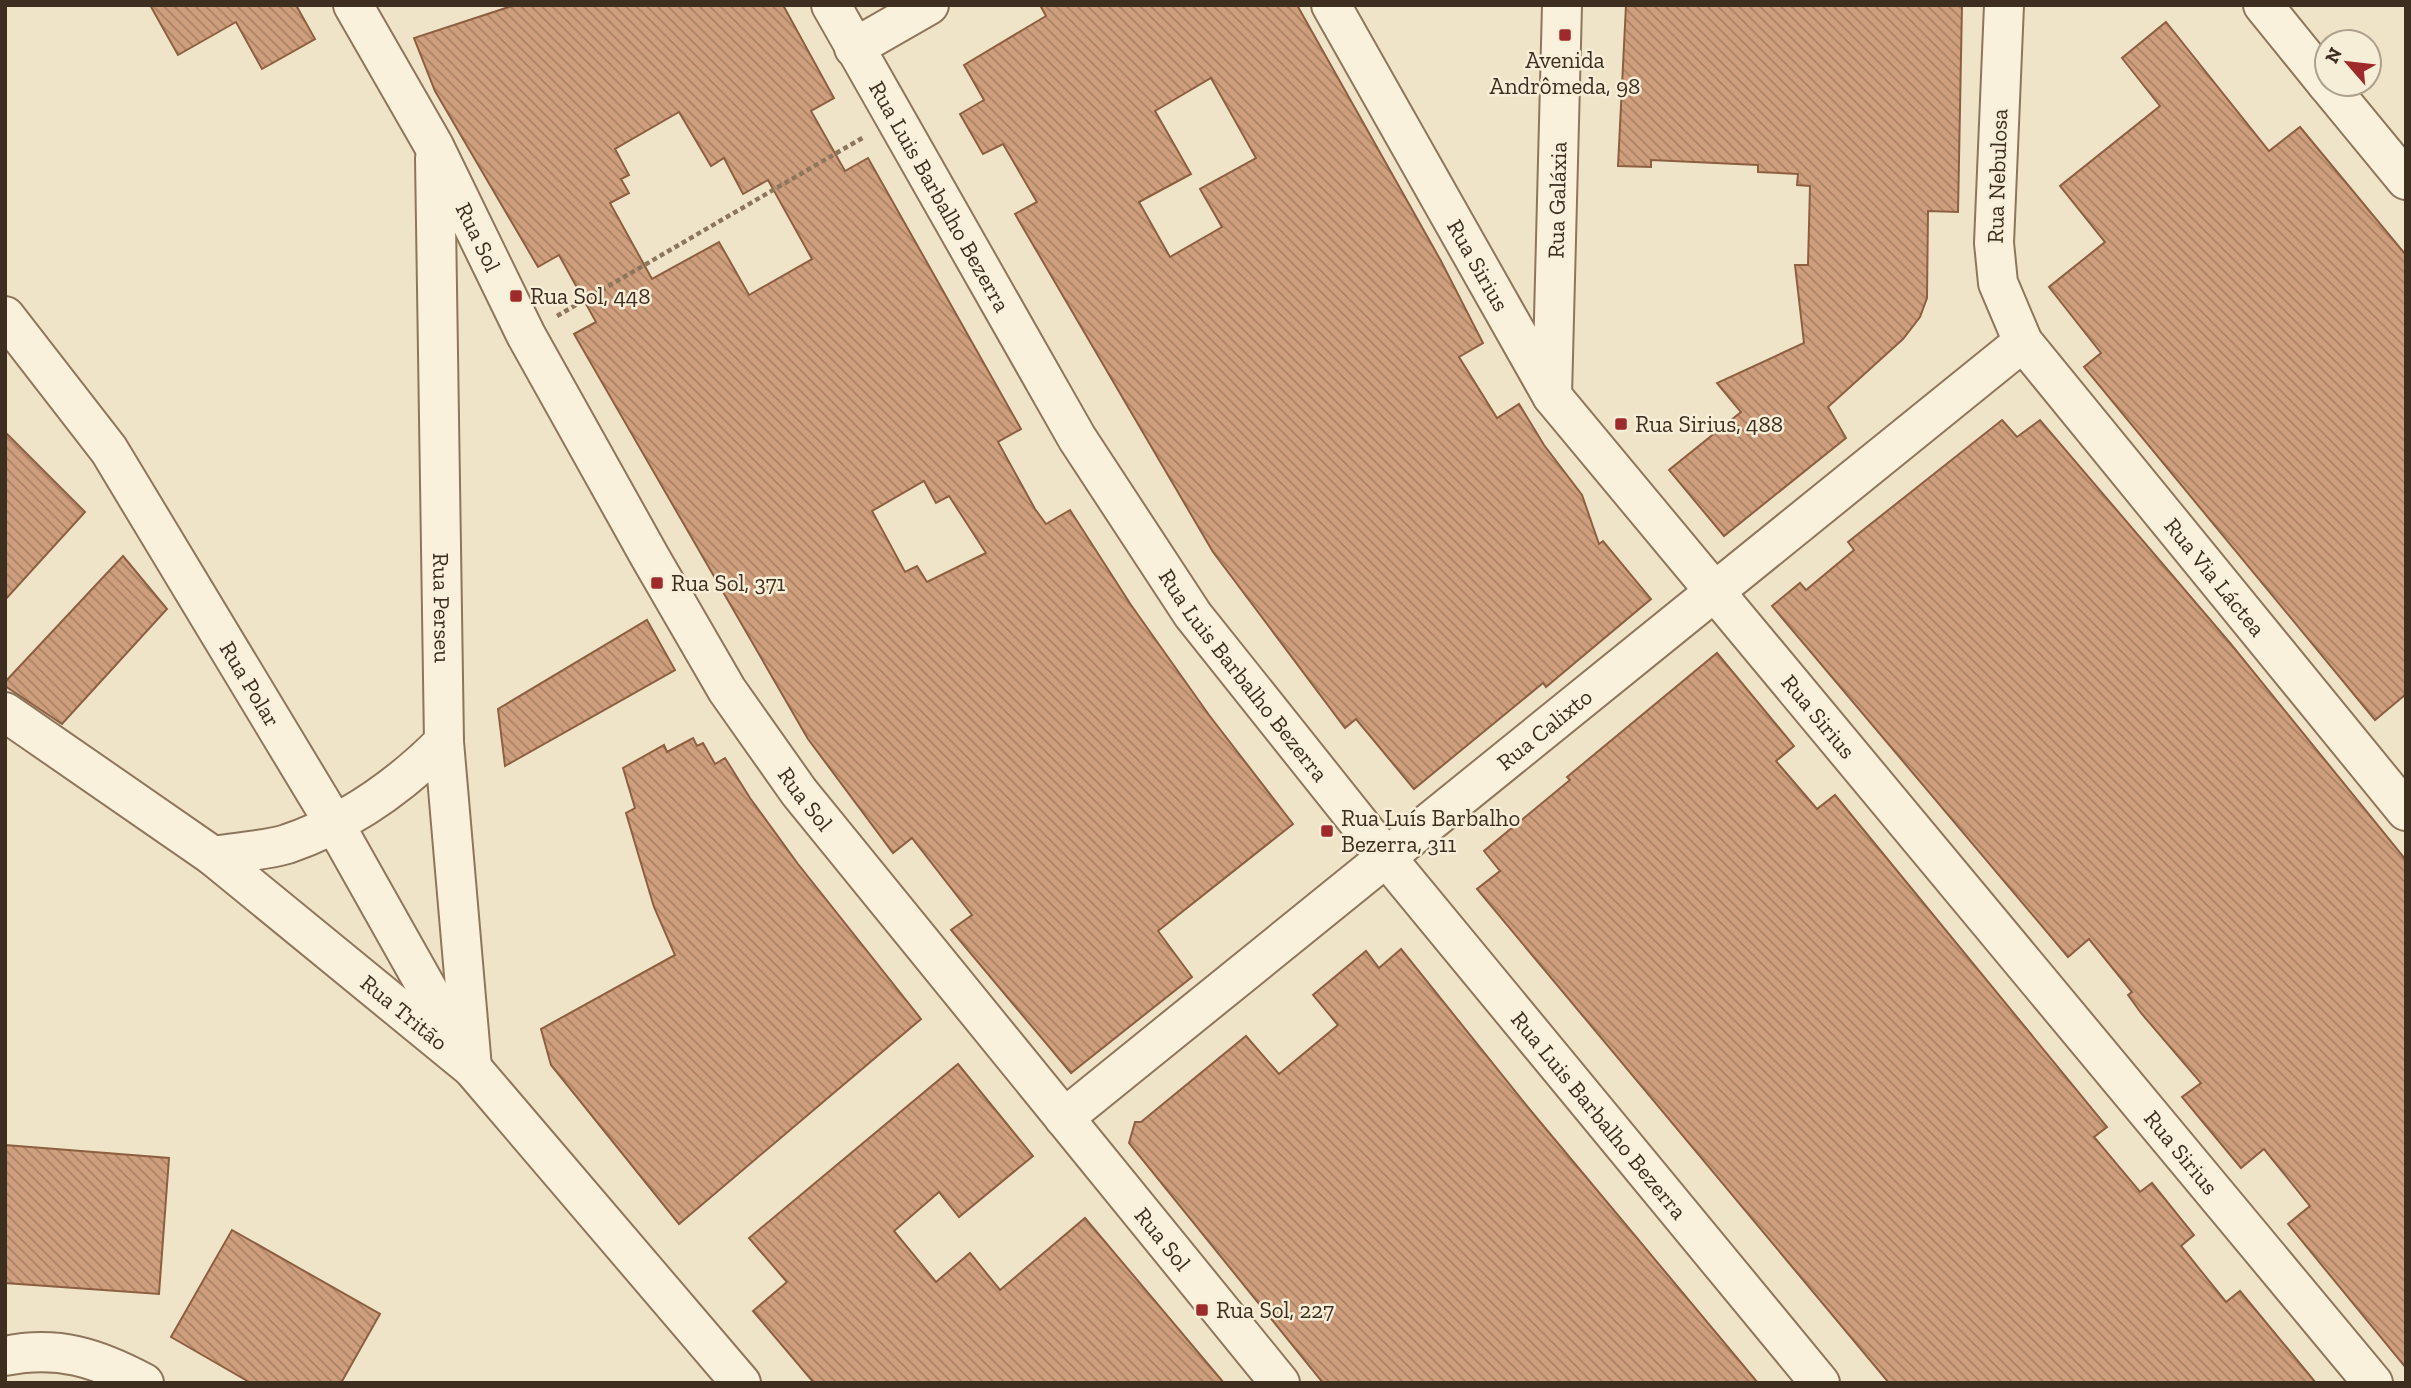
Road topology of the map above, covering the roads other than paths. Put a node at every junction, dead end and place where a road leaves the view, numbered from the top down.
1 (831, 5) edge
2 (929, 5) edge
3 (1331, 5) edge
4 (1562, 5) edge
5 (2004, 5) edge
6 (2263, 5) edge
7 (359, 10) edge
8 (854, 48) junction
9 (2313, 67) edge
10 (2339, 98) edge
11 (435, 146) junction
12 (2406, 180) edge
13 (5, 316) edge
14 (2023, 342) junction
15 (1552, 396) junction
16 (1715, 590) junction
17 (5, 712) edge
18 (444, 742) junction
19 (2406, 811) edge
20 (334, 823) junction
21 (213, 856) junction
22 (1386, 857) junction
23 (472, 1068) junction
24 (1064, 1118) junction
25 (5, 1356) edge
26 (144, 1383) edge
27 (741, 1383) edge
28 (1280, 1383) edge
29 (1820, 1383) edge
30 (2373, 1383) edge

1 - 8 street, Rua Luis Barbalho Bezerra
2 - 8 street
3 - 15 street, Rua Sirius
4 - 15 street, Rua Galáxia
5 - 14 street, Rua Nebulosa
6 - 9 street
7 - 11 street, Rua Sol
8 - 22 street, Rua Luis Barbalho Bezerra
10 - 12 street
11 - 18 street, Rua Perseu
11 - 24 street, Rua Sol
13 - 20 street, Rua Polar
14 - 16 street, Rua Calixto
14 - 19 street, Rua Via Láctea
15 - 16 street, Rua Sirius
16 - 22 street, Rua Calixto
16 - 30 street, Rua Sirius
17 - 21 street, Rua Tritão
18 - 20 street
18 - 23 street, Rua Perseu
20 - 21 street
20 - 23 street, Rua Polar
21 - 23 street, Rua Tritão
22 - 24 street, Rua Calixto
22 - 29 street, Rua Luis Barbalho Bezerra
23 - 27 street, Rua Tritão
24 - 28 street, Rua Sol
25 - 26 street

